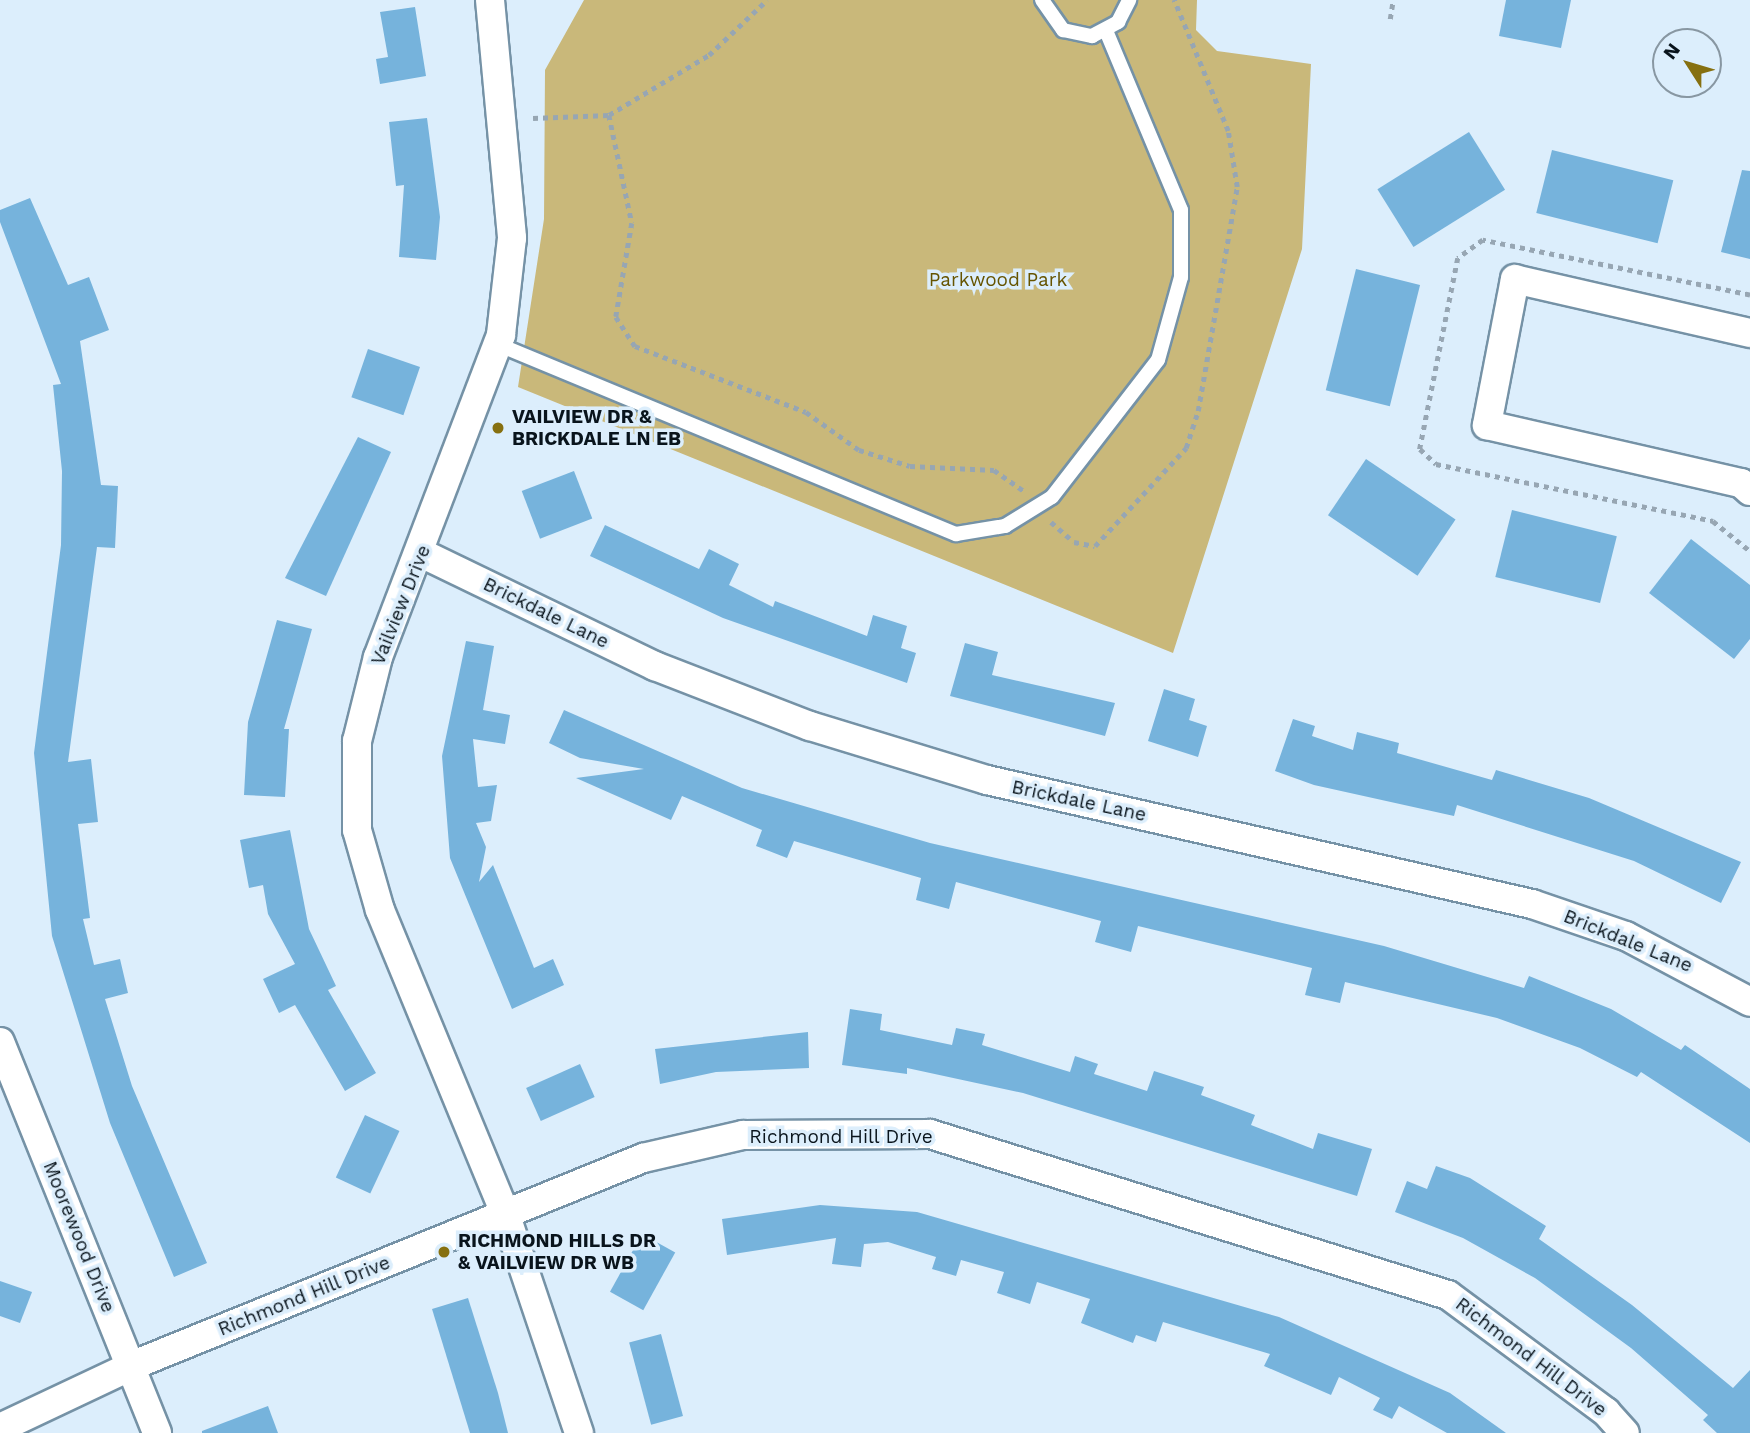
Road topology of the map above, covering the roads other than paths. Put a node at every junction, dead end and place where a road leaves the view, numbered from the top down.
1 (490, 0) edge
2 (1042, 0) edge
3 (1129, 0) edge
4 (1106, 31) junction
5 (1750, 333) edge
6 (497, 344) junction
7 (1750, 491) edge
8 (422, 554) junction
9 (1750, 1002) edge
10 (0, 1042) edge
11 (505, 1213) junction
12 (131, 1366) junction
13 (0, 1428) edge
14 (157, 1433) edge
15 (579, 1433) edge
16 (1625, 1433) edge

1 - 6 street, Vailview Drive
2 - 4 lane
3 - 4 lane
4 - 6 lane
5 - 7 street
6 - 8 street, Vailview Drive
8 - 9 street, Brickdale Lane
8 - 11 street, Vailview Drive
10 - 12 street, Moorewood Drive
11 - 12 street, Richmond Hill Drive
11 - 15 street, Vailview Drive
11 - 16 street, Richmond Hill Drive
12 - 13 street, Richmond Hill Drive
12 - 14 street, Moorewood Drive

